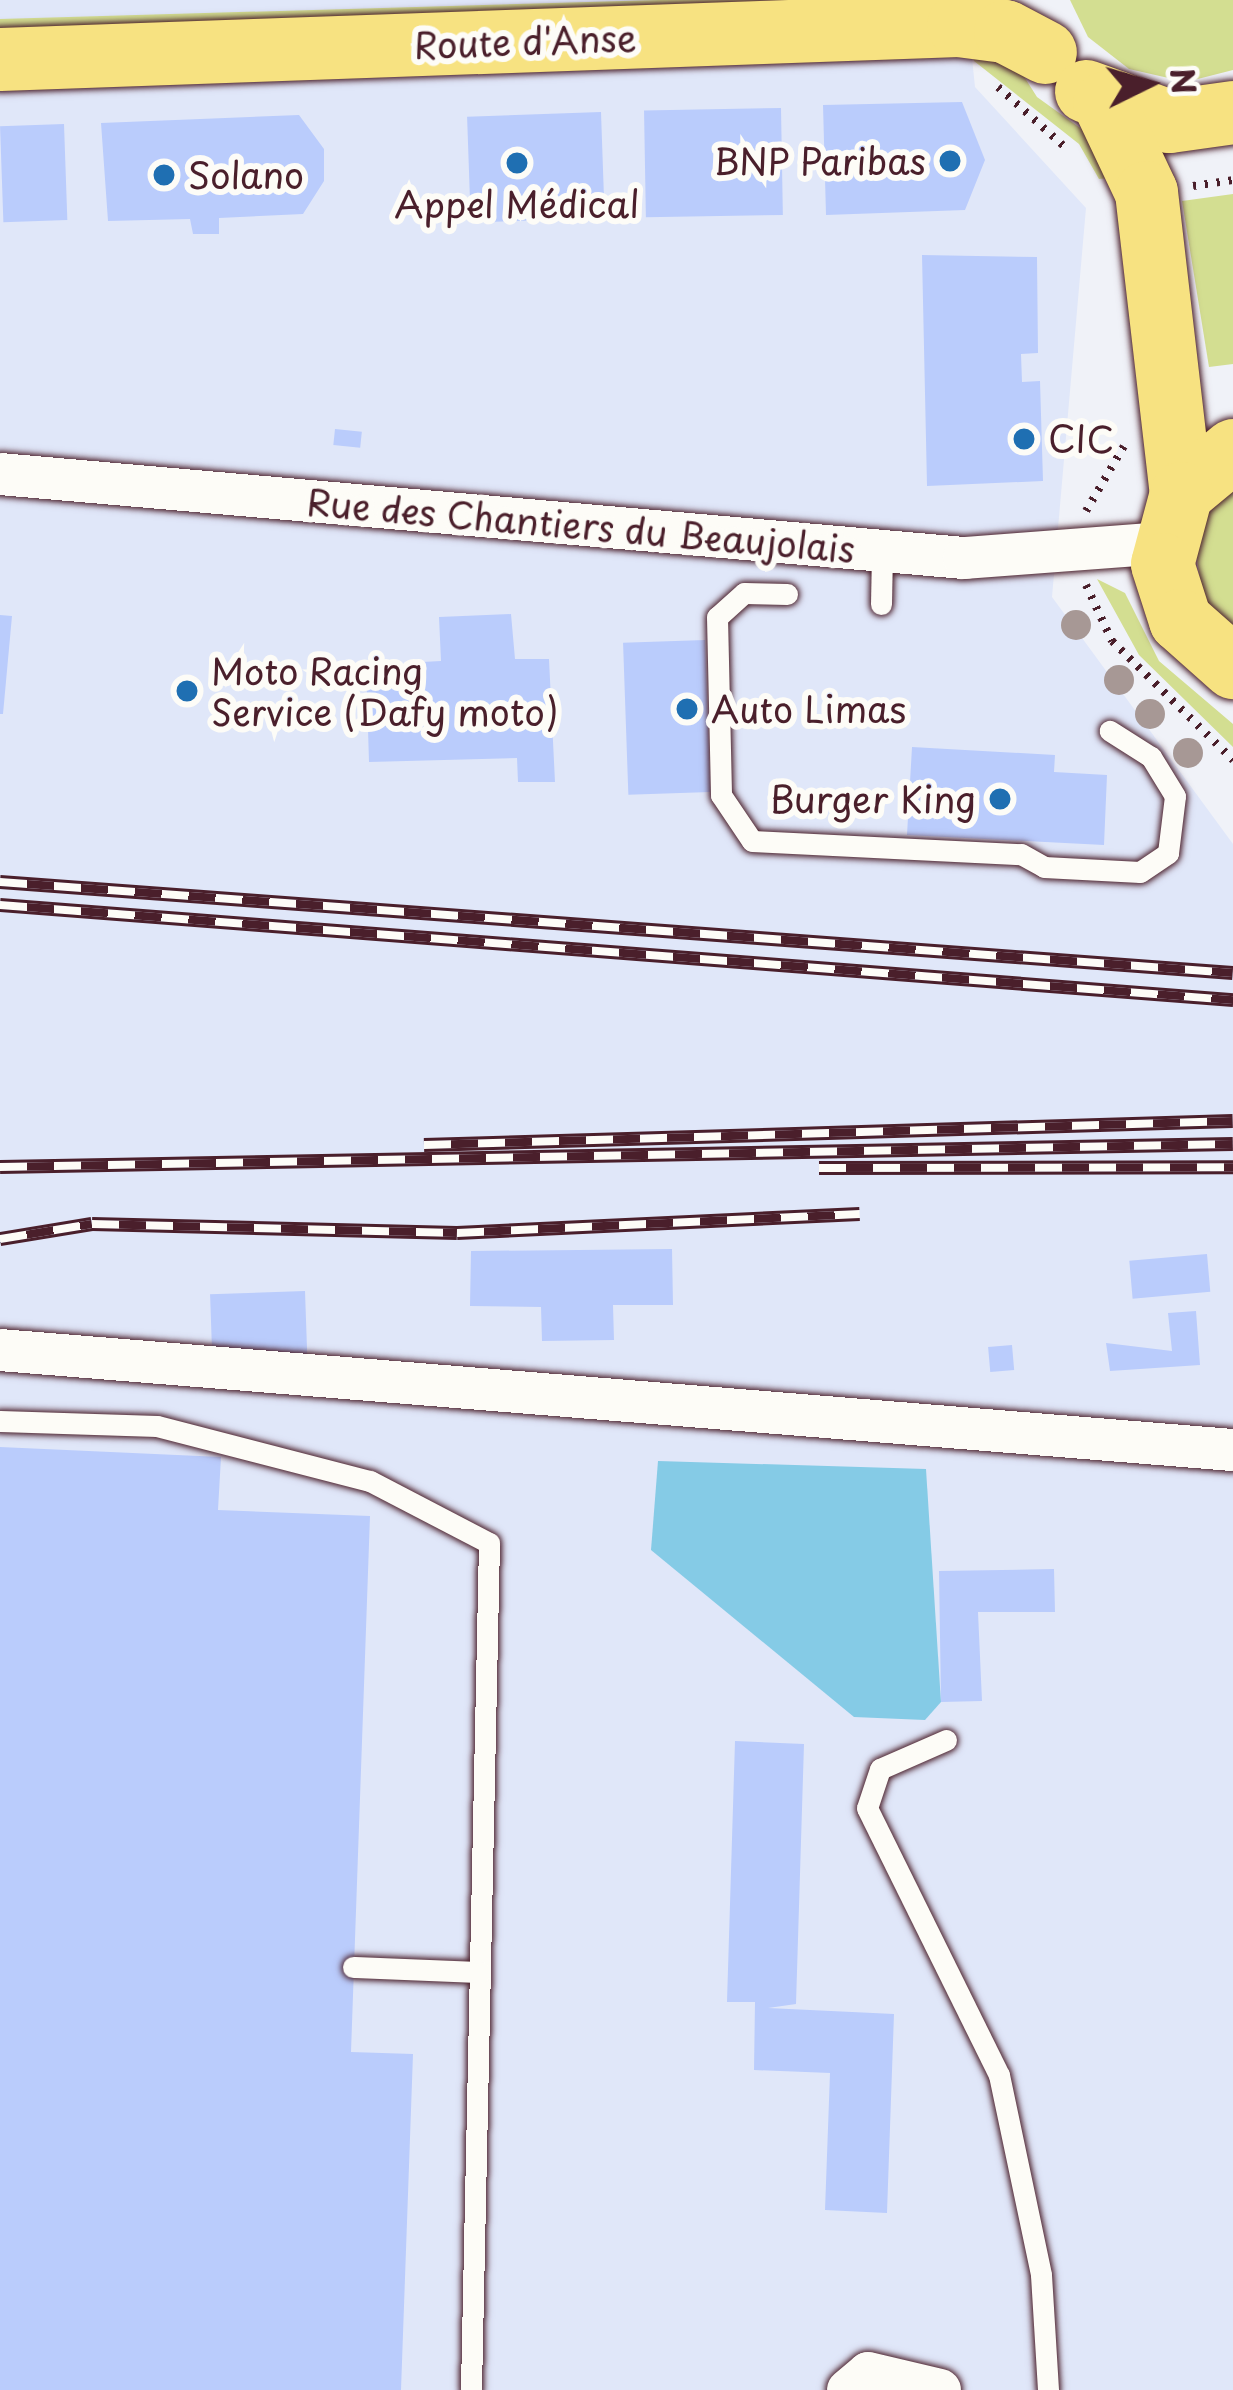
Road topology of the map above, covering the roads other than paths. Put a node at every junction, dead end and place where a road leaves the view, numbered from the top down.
1 (1033, 26) edge
2 (0, 59) edge
3 (1104, 103) junction
4 (1233, 112) edge
5 (1233, 450) edge
6 (0, 474) edge
7 (1172, 518) junction
8 (881, 550) junction
9 (787, 594) dead end
10 (881, 604) dead end
11 (1233, 667) edge
12 (1110, 731) dead end
13 (0, 1350) edge
14 (0, 1420) edge
15 (1233, 1450) edge
16 (946, 1740) dead end
17 (353, 1967) dead end
18 (480, 1972) junction
19 (471, 2390) edge
20 (848, 2390) edge
21 (940, 2390) edge
22 (1048, 2390) edge

1 - 2 main road, Route d'Anse
1 - 3 main road, Route d'Anse
3 - 4 main road
3 - 7 main road
5 - 7 main road
6 - 8 street, Rue des Chantiers du Beaujolais
7 - 8 street, Rue des Chantiers du Beaujolais
7 - 11 main road
8 - 10 lane
9 - 12 lane
13 - 15 street
14 - 18 lane
16 - 22 lane
17 - 18 lane
18 - 19 lane
20 - 21 street

